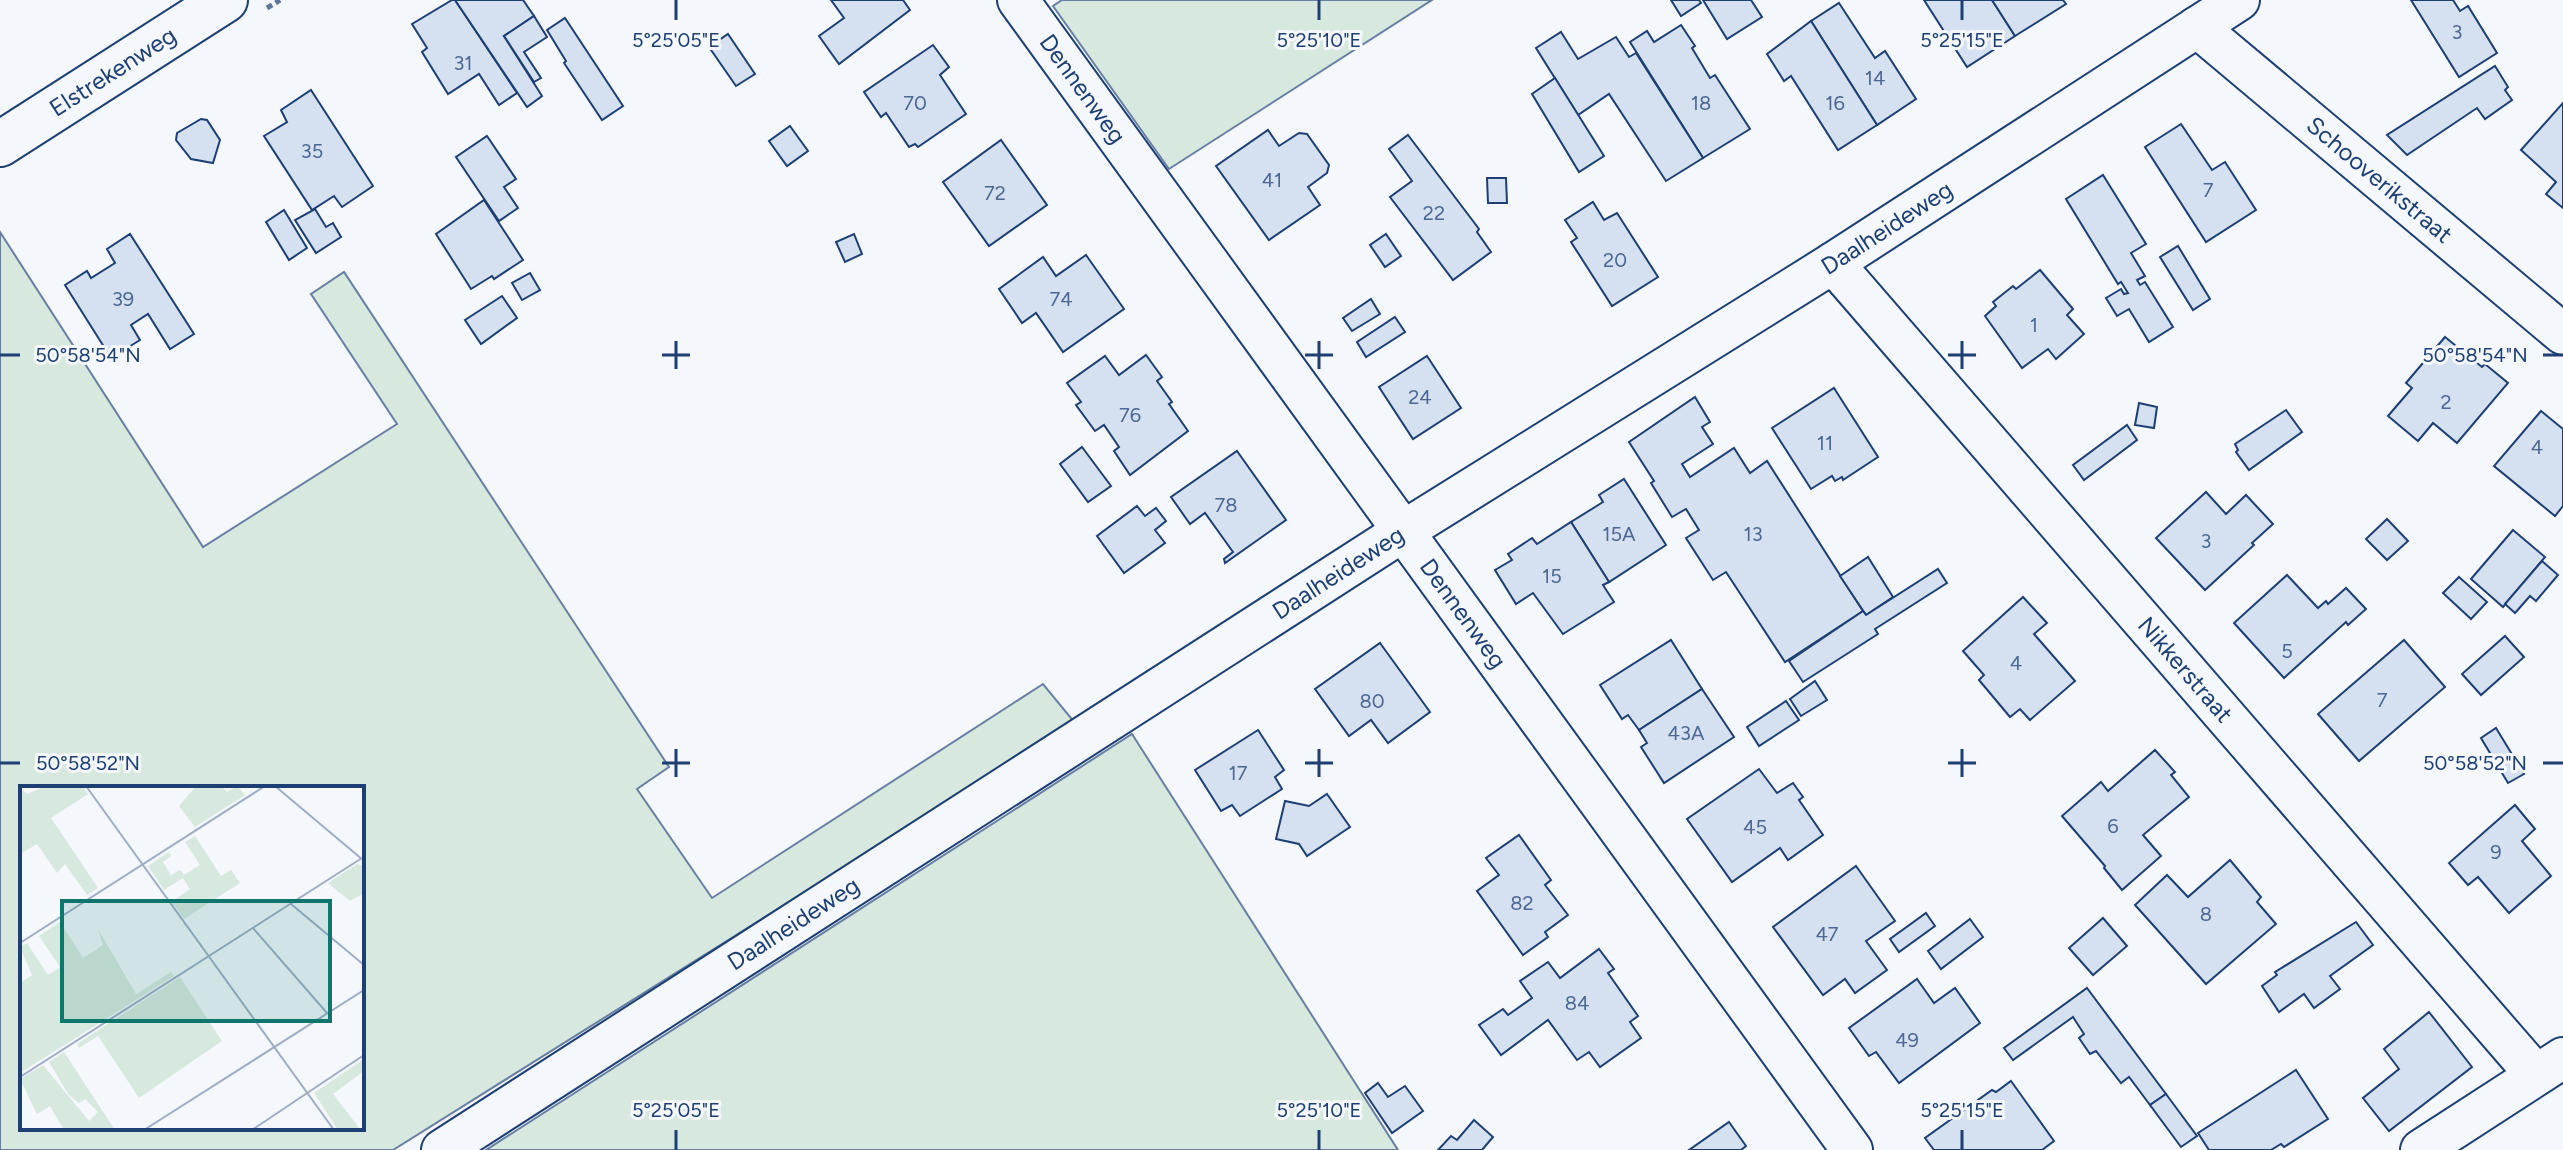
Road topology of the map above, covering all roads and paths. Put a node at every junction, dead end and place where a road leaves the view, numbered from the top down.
1 (225, 0) edge
2 (1018, 0) edge
3 (2239, 0) edge
4 (2197, 27) junction
5 (0, 144) edge
6 (1833, 263) junction
7 (2563, 334) edge
8 (1402, 532) junction
9 (2549, 1067) edge
10 (442, 1150) edge
11 (1852, 1150) edge
12 (2421, 1150) edge

1 - 5 street, Elstrekenweg
2 - 8 street, Dennenweg
3 - 4 street, Daalheideweg
4 - 6 street, Daalheideweg
4 - 7 street, Schooverikstraat
6 - 8 street, Daalheideweg
6 - 9 street, Nikkerstraat
8 - 10 street, Daalheideweg
8 - 11 street, Dennenweg
9 - 12 street

